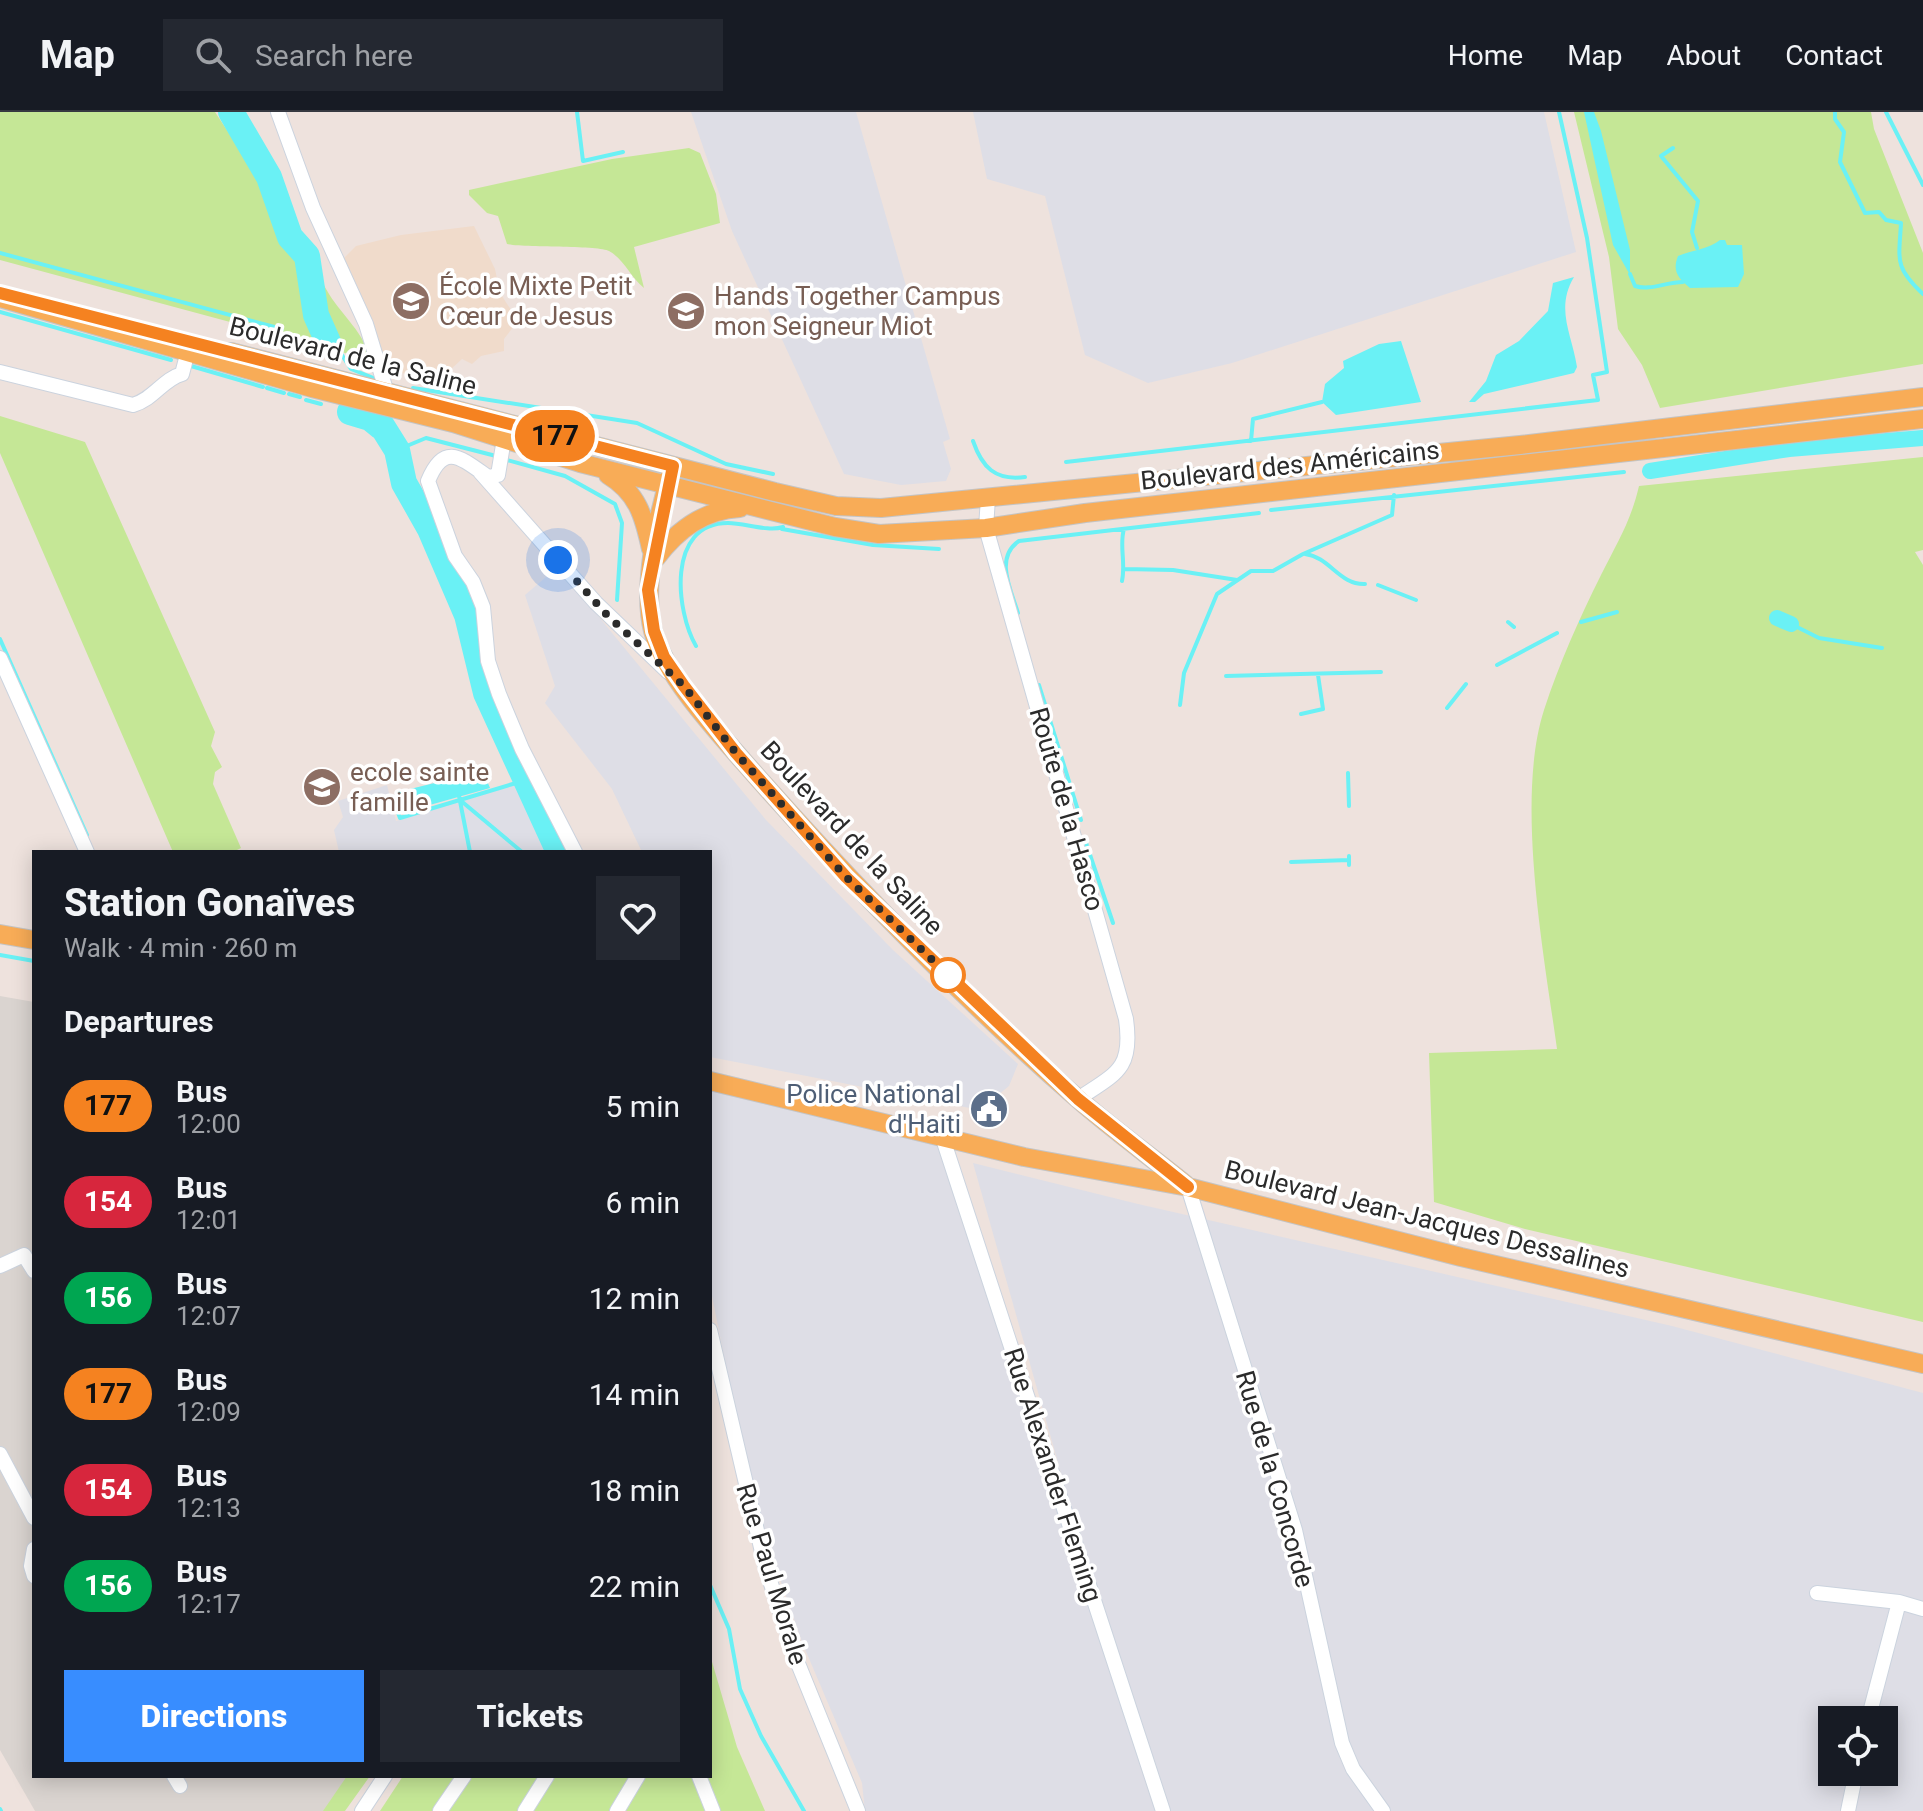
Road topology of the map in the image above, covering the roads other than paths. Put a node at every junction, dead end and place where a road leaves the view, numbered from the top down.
1 (278, 112) edge
2 (0, 295) edge
3 (188, 351) junction
4 (0, 372) edge
5 (316, 381) junction
6 (384, 396) junction
7 (1923, 397) edge
8 (1923, 419) edge
9 (504, 439) junction
10 (580, 463) junction
11 (673, 466) junction
12 (477, 469) junction
13 (667, 485) junction
14 (988, 498) junction
15 (757, 508) junction
16 (986, 528) junction
17 (654, 560) junction
18 (0, 658) edge
19 (684, 686) junction
20 (86, 850) edge
21 (574, 850) edge
22 (0, 934) edge
23 (32, 940) edge
24 (712, 1081) edge
25 (1078, 1099) junction
26 (943, 1139) junction
27 (1188, 1187) junction
28 (0, 1266) edge
29 (32, 1268) edge
30 (712, 1339) edge
31 (1923, 1364) edge
32 (0, 1454) edge
33 (32, 1514) edge
34 (1817, 1593) dead end
35 (1899, 1602) junction
36 (1923, 1609) edge
37 (1872, 1706) edge
38 (384, 1778) edge
39 (463, 1778) edge
40 (546, 1778) edge
41 (637, 1778) edge
42 (700, 1778) edge
43 (1853, 1786) edge
44 (362, 1811) edge
45 (440, 1811) edge
46 (525, 1811) edge
47 (617, 1811) edge
48 (713, 1811) edge
49 (858, 1811) edge
50 (1163, 1811) edge
51 (1383, 1811) edge
52 (1848, 1811) edge

1 - 6 street
2 - 3 main road, Boulevard de la Saline
2 - 5 main road, Boulevard de la Saline
3 - 4 street
3 - 5 main road, Boulevard de la Saline
5 - 6 main road, Boulevard de la Saline
6 - 9 main road, Boulevard de la Saline
6 - 11 main road, Boulevard de la Saline
7 - 14 main road, Boulevard des Américains
8 - 16 main road, Boulevard des Américains
9 - 10 main road, Boulevard de la Saline
9 - 12 street
10 - 13 main road, Boulevard de la Saline
10 - 17 main road
11 - 13 main road, Boulevard de la Saline
11 - 14 main road, Boulevard des Américains
12 - 19 street
12 - 21 street
13 - 15 main road, Boulevard des Américains
13 - 17 main road, Boulevard de la Saline
14 - 16 street, Route de la Hasco
15 - 16 main road, Boulevard des Américains
15 - 17 main road
16 - 25 street, Route de la Hasco
17 - 19 main road, Boulevard de la Saline
18 - 20 street
19 - 25 main road, Boulevard de la Saline
22 - 23 main road
24 - 26 main road, Boulevard Jean-Jacques Dessalines
25 - 27 main road, Boulevard de la Saline
26 - 27 main road, Boulevard Jean-Jacques Dessalines
26 - 50 street, Rue Alexander Fleming
27 - 31 main road, Boulevard Jean-Jacques Dessalines
27 - 51 street, Rue de la Concorde
28 - 29 street
30 - 49 street, Rue Paul Morale
32 - 33 street
34 - 35 street
35 - 36 street
35 - 37 street
38 - 44 street
39 - 45 street
40 - 46 street
41 - 47 street
42 - 48 street
43 - 52 street

